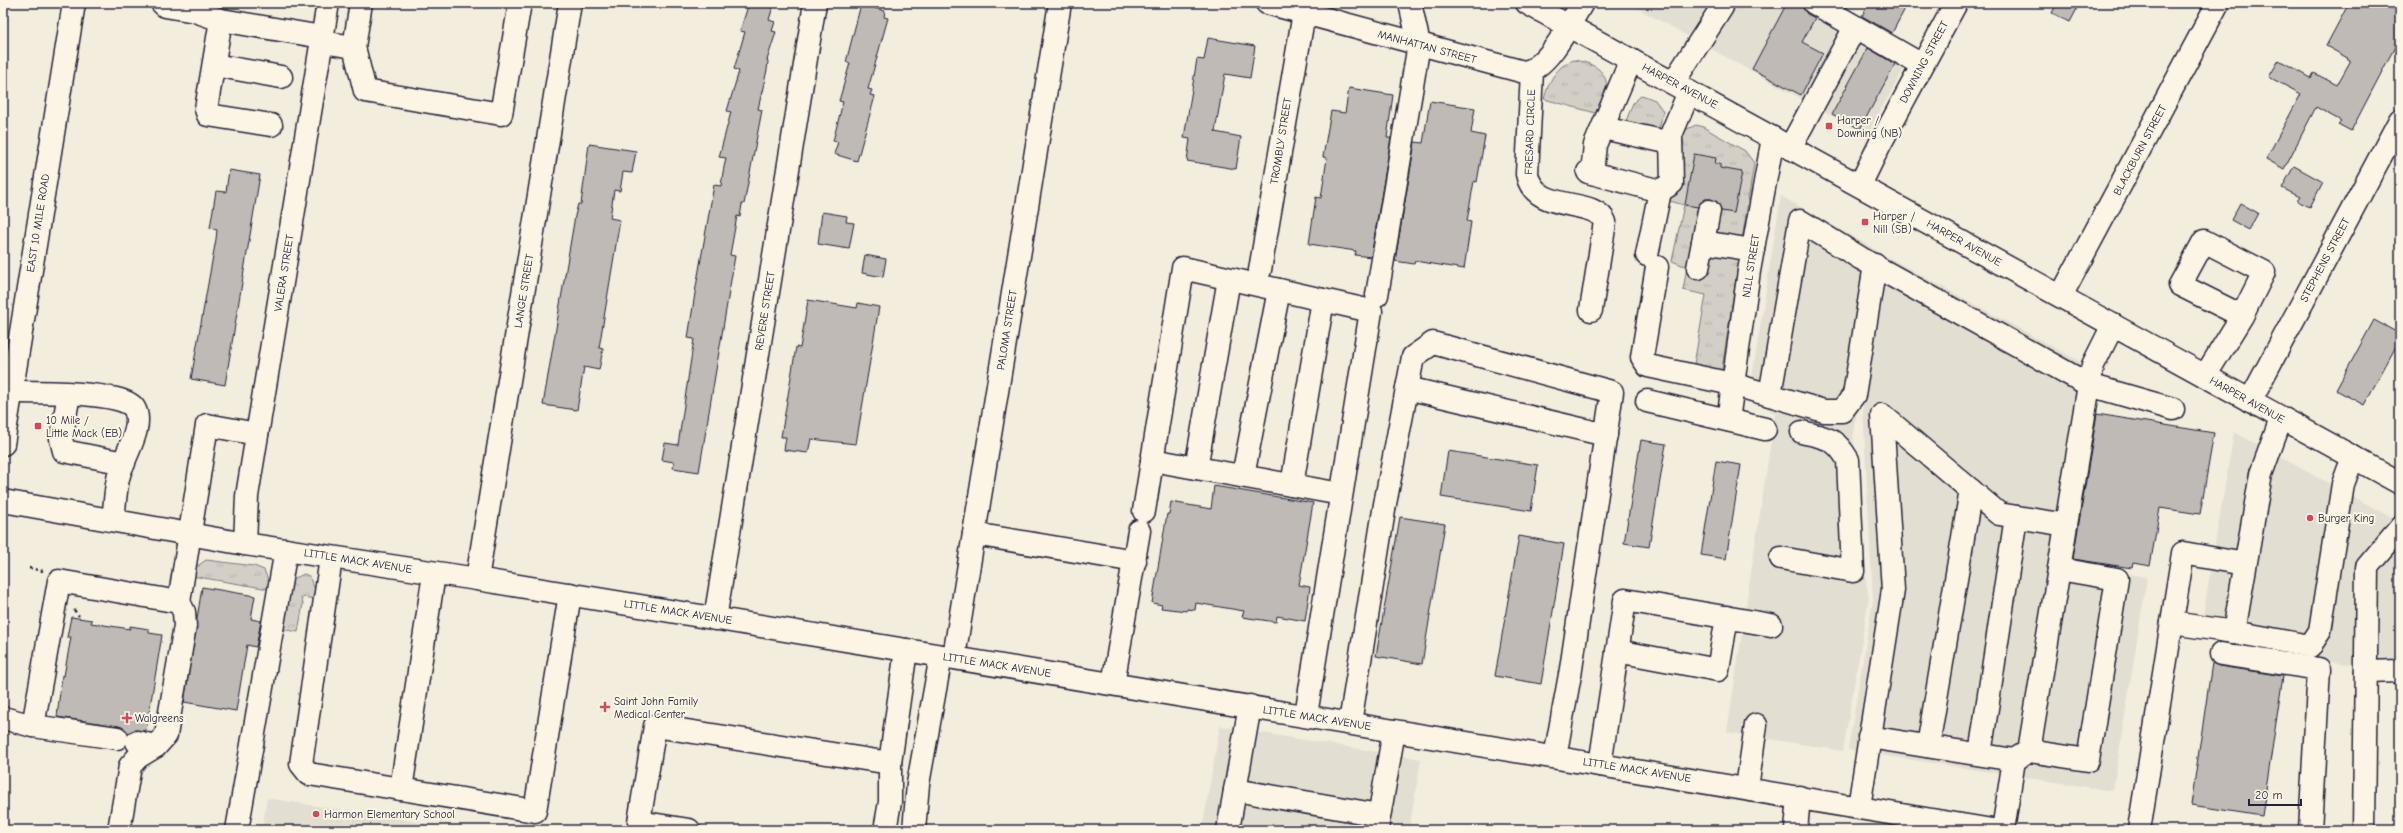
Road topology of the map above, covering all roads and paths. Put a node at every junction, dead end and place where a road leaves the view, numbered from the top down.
1 (74, 3) edge
2 (162, 3) edge
3 (328, 3) edge
4 (361, 3) edge
5 (520, 3) edge
6 (570, 3) edge
7 (815, 3) edge
8 (1060, 3) edge
9 (1267, 3) edge
10 (1410, 3) edge
11 (1527, 3) edge
12 (1582, 3) edge
13 (1814, 3) edge
14 (1956, 3) edge
15 (2218, 3) edge
16 (196, 7) edge
17 (1722, 7) dead end
18 (1304, 13) junction
19 (221, 20) junction
20 (1569, 26) junction
21 (1855, 27) junction
22 (322, 40) junction
23 (1419, 44) junction
24 (354, 47) junction
25 (1631, 60) junction
26 (214, 65) junction
27 (1922, 65) junction
28 (1532, 71) junction
29 (281, 77) dead end
30 (1681, 87) junction
31 (2400, 120) edge
32 (271, 125) dead end
33 (1603, 128) junction
34 (1671, 143) junction
35 (1782, 143) junction
36 (1860, 185) junction
37 (1660, 191) junction
38 (1709, 211) dead end
39 (1703, 242) junction
40 (1753, 250) junction
41 (1875, 265) junction
42 (1698, 268) dead end
43 (1260, 270) dead end
44 (1229, 279) junction
45 (1279, 290) junction
46 (2061, 296) junction
47 (1323, 300) junction
48 (1374, 303) junction
49 (1591, 310) dead end
50 (2242, 316) dead end
51 (2113, 325) junction
52 (2205, 376) junction
53 (9, 382) edge
54 (2089, 385) junction
55 (1408, 388) junction
56 (1732, 389) junction
57 (69, 394) junction
58 (1770, 395) junction
59 (1647, 401) dead end
60 (2250, 401) junction
61 (2173, 409) dead end
62 (2281, 419) junction
63 (1728, 420) junction
64 (1804, 420) junction
65 (1765, 428) dead end
66 (257, 434) junction
67 (1606, 434) junction
68 (4, 436) edge
69 (2353, 457) junction
70 (1152, 460) junction
71 (124, 463) junction
72 (1196, 468) junction
73 (1243, 476) junction
74 (2400, 483) edge
75 (1292, 485) junction
76 (1971, 490) junction
77 (1341, 494) junction
78 (3, 501) edge
79 (2016, 517) junction
80 (113, 520) junction
81 (2066, 525) junction
82 (2400, 528) edge
83 (190, 534) junction
84 (974, 534) junction
85 (245, 544) junction
86 (286, 550) junction
87 (331, 558) junction
88 (1782, 558) dead end
89 (1135, 561) junction
90 (2245, 564) junction
91 (29, 568) dead end
92 (2059, 569) junction
93 (46, 572) dead end
94 (434, 574) junction
95 (477, 579) junction
96 (570, 594) junction
97 (179, 602) junction
98 (1727, 617) junction
99 (715, 618) junction
100 (2172, 623) junction
101 (1771, 625) dead end
102 (2234, 632) junction
103 (906, 650) junction
104 (1617, 652) junction
105 (2221, 654) dead end
106 (948, 656) junction
107 (2400, 671) edge
108 (2366, 672) junction
109 (1113, 684) junction
110 (1250, 706) junction
111 (1306, 715) junction
112 (3, 718) edge
113 (1350, 723) junction
114 (1756, 725) dead end
115 (33, 726) junction
116 (1394, 731) junction
117 (1869, 737) junction
118 (137, 742) junction
119 (1928, 746) junction
120 (1980, 754) junction
121 (2021, 755) junction
122 (1555, 757) junction
123 (890, 763) junction
124 (1600, 765) junction
125 (1747, 788) junction
126 (401, 789) junction
127 (1235, 790) junction
128 (1799, 798) junction
129 (1858, 807) junction
130 (1378, 823) edge
131 (1954, 826) edge
132 (119, 830) edge
133 (237, 830) edge
134 (689, 830) edge
135 (885, 830) edge
136 (914, 830) edge
137 (1228, 830) edge
138 (1796, 830) edge
139 (1992, 830) edge
140 (2003, 830) edge
141 (2139, 830) edge
142 (2310, 830) edge
143 (2364, 830) edge

1 - 53 street, EAST 10 MILE ROAD
2 - 16 street
3 - 22 street, VALERA STREET
4 - 24 street
5 - 24 street
6 - 95 street, LANGE STREET
7 - 99 street, REVERE STREET
8 - 84 street, PALOMA STREET
9 - 18 street, MANHATTAN STREET
10 - 23 street
11 - 20 street, HARPER AVENUE
12 - 20 street
13 - 21 street
14 - 27 street, DOWNING STREET
15 - 46 street, BLACKBURN STREET
16 - 19 street
17 - 30 street
18 - 23 street, MANHATTAN STREET
18 - 43 street, TROMBLY STREET
19 - 22 street
19 - 26 street
20 - 25 street, HARPER AVENUE
20 - 28 street
21 - 27 street
21 - 35 street, NILL STREET
22 - 24 street
22 - 66 street, VALERA STREET
23 - 28 street, MANHATTAN STREET
23 - 48 street
25 - 30 street, HARPER AVENUE
25 - 33 street
26 - 29 street
26 - 32 street
27 - 36 street, DOWNING STREET
28 - 49 street, FRESARD CIRCLE
30 - 34 street
30 - 35 street, HARPER AVENUE
31 - 60 street, STEPHENS STREET
33 - 34 street
33 - 37 street
34 - 37 street
35 - 36 street, HARPER AVENUE
35 - 40 street, NILL STREET
36 - 46 street, HARPER AVENUE
37 - 56 street
38 - 39 street
39 - 40 street
39 - 42 street
40 - 56 street, NILL STREET
41 - 54 street
41 - 58 street
41 - 64 street
44 - 45 street
44 - 70 street
44 - 72 street
45 - 47 street
45 - 73 street
46 - 51 street, HARPER AVENUE
47 - 48 street
47 - 75 street
48 - 77 street
50 - 52 street
51 - 52 street, HARPER AVENUE
51 - 54 street
52 - 60 street, HARPER AVENUE
53 - 57 street
53 - 68 street, EAST 10 MILE ROAD
54 - 61 street
54 - 81 street
55 - 67 street
55 - 67 street
55 - 113 street
56 - 58 street
56 - 63 street, NILL STREET
57 - 71 street
57 - 71 street
58 - 64 street
59 - 63 street
60 - 62 street, HARPER AVENUE
62 - 69 street, HARPER AVENUE
62 - 90 street
63 - 65 street
64 - 88 street
66 - 83 street
66 - 85 street, VALERA STREET
67 - 122 street
69 - 74 street, HARPER AVENUE
69 - 102 street
70 - 72 street
70 - 89 street
71 - 80 street
72 - 73 street
73 - 75 street
75 - 77 street
76 - 79 street
76 - 117 street
76 - 119 street
77 - 111 street
78 - 80 street, LITTLE MACK AVENUE
79 - 81 street
79 - 120 street
80 - 83 street, LITTLE MACK AVENUE
81 - 92 street
82 - 108 street
83 - 85 street, LITTLE MACK AVENUE
83 - 97 street
84 - 89 street
84 - 106 street, PALOMA STREET
85 - 86 street, LITTLE MACK AVENUE
86 - 87 street, LITTLE MACK AVENUE
86 - 133 street
87 - 94 street, LITTLE MACK AVENUE
87 - 126 street
89 - 109 street
90 - 100 street
90 - 102 street
91 - 93 path
92 - 121 street
92 - 121 street
94 - 95 street, LITTLE MACK AVENUE
94 - 126 street
95 - 96 street, LITTLE MACK AVENUE
96 - 99 street, LITTLE MACK AVENUE
96 - 126 street
97 - 115 street
97 - 118 street
98 - 101 street
98 - 104 street
98 - 104 street
99 - 103 street, LITTLE MACK AVENUE
100 - 102 street
100 - 141 street
103 - 106 street, LITTLE MACK AVENUE
103 - 123 street
104 - 124 street
105 - 142 street
106 - 109 street, LITTLE MACK AVENUE
106 - 136 street, PALOMA STREET
107 - 108 street
108 - 143 street
109 - 110 street, LITTLE MACK AVENUE
110 - 111 street, LITTLE MACK AVENUE
110 - 127 street
111 - 113 street, LITTLE MACK AVENUE
112 - 115 street
113 - 116 street, LITTLE MACK AVENUE
114 - 125 street
115 - 118 street
116 - 122 street, LITTLE MACK AVENUE
116 - 130 street
117 - 119 street
117 - 129 street
118 - 132 street
119 - 120 street
120 - 121 street
121 - 140 street
122 - 124 street, LITTLE MACK AVENUE
123 - 134 street
123 - 135 street
124 - 125 street, LITTLE MACK AVENUE
125 - 128 street, LITTLE MACK AVENUE
127 - 130 street
127 - 137 street
128 - 129 street, LITTLE MACK AVENUE
128 - 138 street
129 - 131 street, LITTLE MACK AVENUE
131 - 139 street, LITTLE MACK AVENUE

